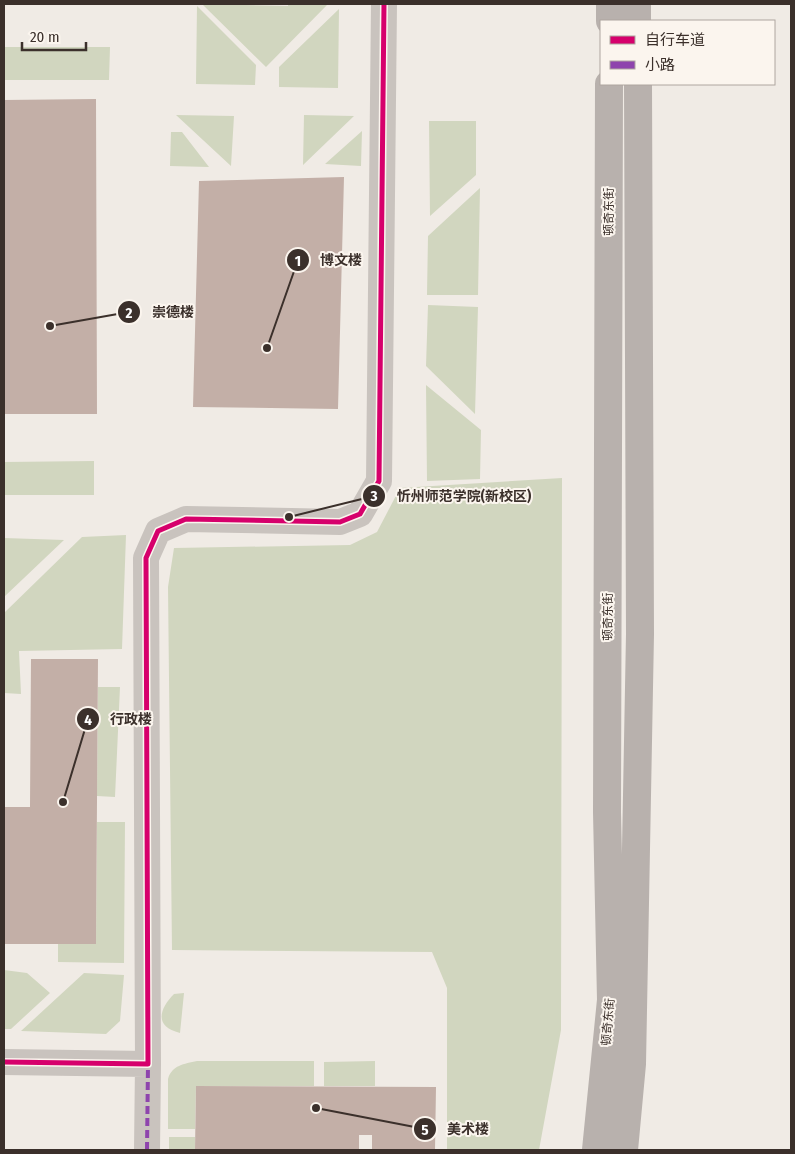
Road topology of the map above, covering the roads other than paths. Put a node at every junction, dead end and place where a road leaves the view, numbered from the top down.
1 (384, 4) edge
2 (610, 4) edge
3 (637, 4) edge
4 (610, 20) edge
5 (638, 20) edge
6 (610, 85) edge
7 (638, 85) edge
8 (4, 1062) edge
9 (148, 1064) junction
10 (147, 1150) edge
11 (596, 1150) edge
12 (624, 1150) edge

1 - 9 street
2 - 4 main road
3 - 5 main road
6 - 11 main road, 顿奇东街
7 - 12 main road, 顿奇东街
8 - 9 street
9 - 10 street

